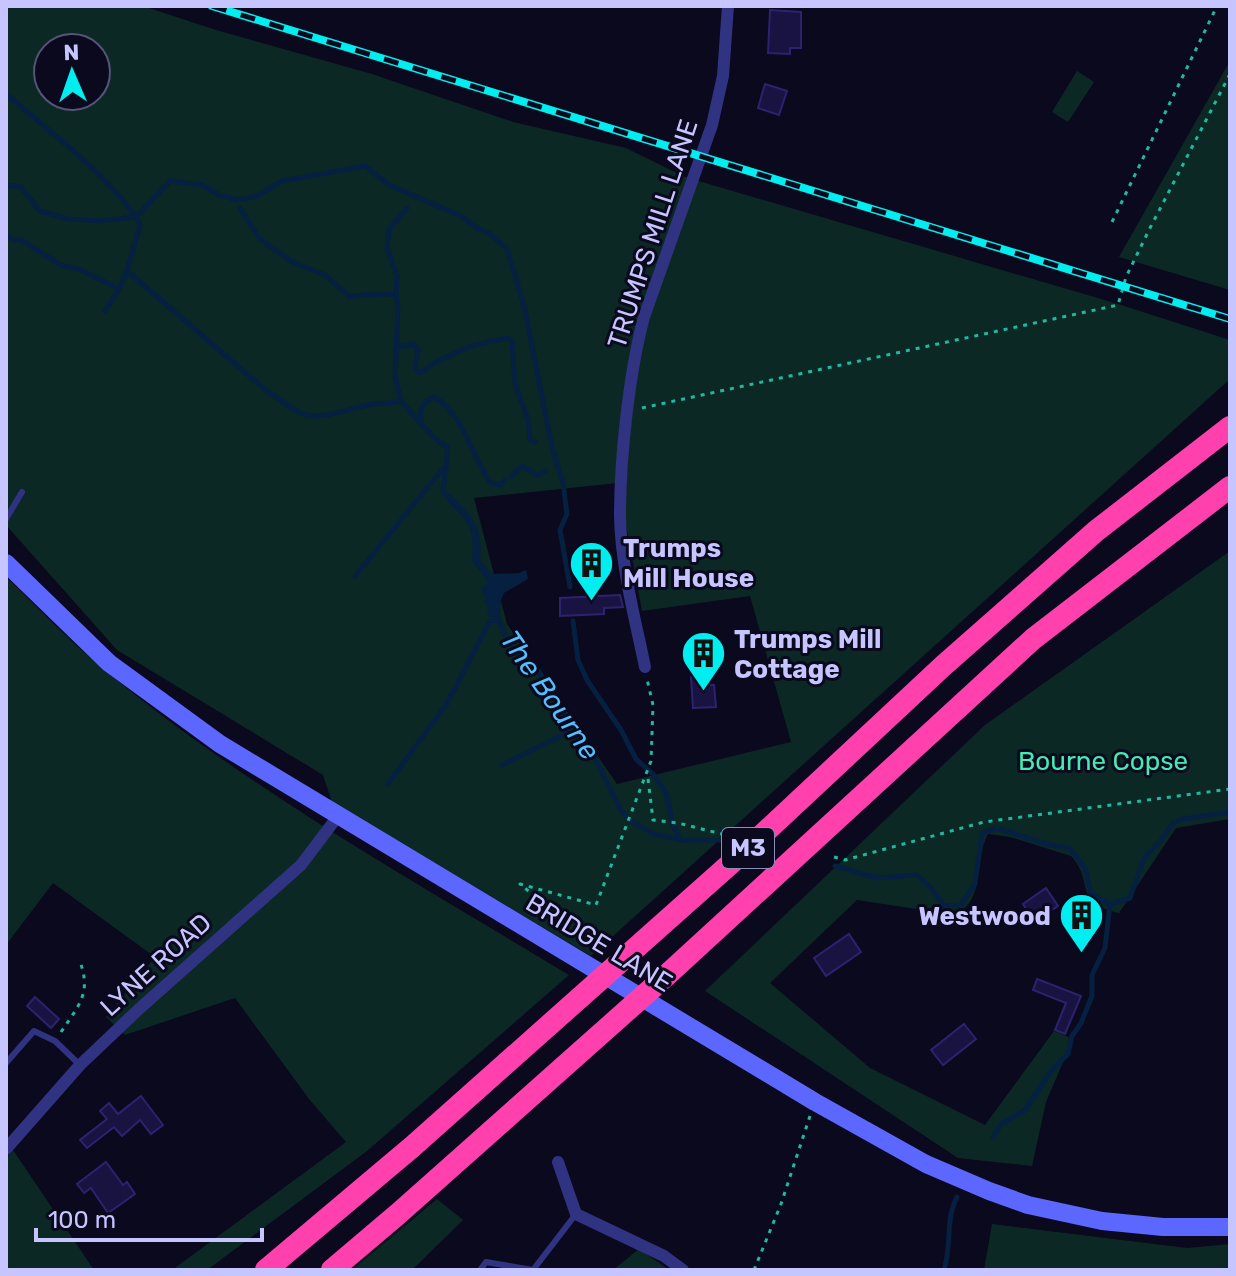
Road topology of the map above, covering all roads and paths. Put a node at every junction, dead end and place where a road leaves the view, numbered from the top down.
1 (728, 6) edge
2 (1217, 6) edge
3 (1230, 74) edge
4 (1112, 222) dead end
5 (629, 411) junction
6 (1230, 427) edge
7 (1230, 487) edge
8 (22, 492) dead end
9 (6, 519) edge
10 (6, 563) edge
11 (645, 667) joint
12 (647, 775) junction
13 (1230, 789) edge
14 (338, 816) junction
15 (722, 834) dead end
16 (834, 857) dead end
17 (554, 945) junction
18 (79, 959) dead end
19 (55, 1041) junction
20 (6, 1063) edge
21 (80, 1065) junction
22 (815, 1102) junction
23 (6, 1149) edge
24 (558, 1162) dead end
25 (576, 1214) junction
26 (1230, 1227) edge
27 (266, 1270) edge
28 (332, 1270) edge
29 (480, 1270) edge
30 (683, 1270) edge
31 (754, 1270) edge

1 - 5 street, TRUMPS MILL LANE
2 - 4 path
3 - 5 path
5 - 11 street, TRUMPS MILL LANE
6 - 27 highway, M3
7 - 28 highway, M3
8 - 9 lane
10 - 14 street, BRIDGE LANE
11 - 12 path
12 - 15 path
12 - 17 path
13 - 16 path
14 - 17 street, BRIDGE LANE
14 - 21 street, LYNE ROAD
17 - 22 street, BRIDGE LANE
18 - 19 path
19 - 20 lane
19 - 21 lane
21 - 23 street, LYNE ROAD
22 - 26 street, BRIDGE LANE
22 - 31 path
24 - 25 street
25 - 29 lane
25 - 30 street

